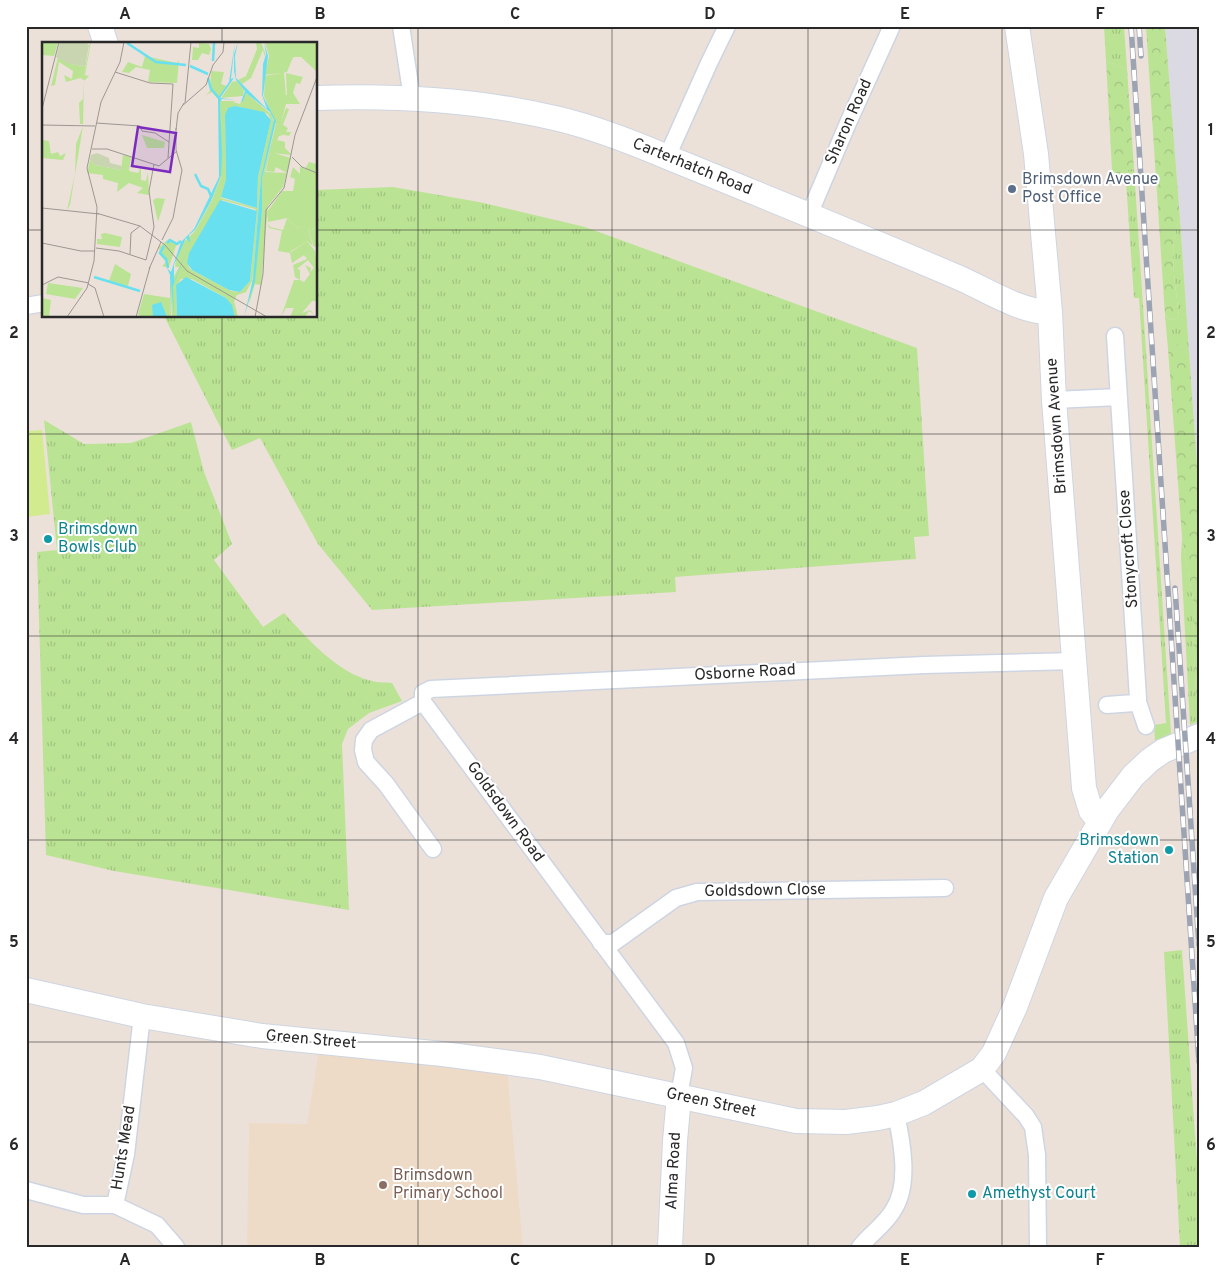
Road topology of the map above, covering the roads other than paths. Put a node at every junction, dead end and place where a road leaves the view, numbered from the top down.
1 (100, 26) edge
2 (401, 26) edge
3 (727, 26) edge
4 (1017, 26) edge
5 (891, 28) dead end
6 (105, 42) edge
7 (318, 98) edge
8 (412, 98) junction
9 (667, 157) junction
10 (809, 216) junction
11 (42, 303) edge
12 (26, 306) edge
13 (1050, 312) junction
14 (1116, 336) dead end
15 (1119, 397) junction
16 (1054, 400) junction
17 (1076, 662) junction
18 (424, 702) junction
19 (1138, 702) junction
20 (1107, 705) dead end
21 (1146, 726) dead end
22 (1199, 736) edge
23 (1100, 822) junction
24 (433, 849) dead end
25 (945, 888) dead end
26 (601, 943) junction
27 (26, 990) edge
28 (142, 1016) junction
29 (982, 1069) junction
30 (679, 1096) junction
31 (896, 1114) junction
32 (26, 1190) edge
33 (115, 1205) junction
34 (176, 1247) edge
35 (670, 1247) edge
36 (860, 1247) edge
37 (1038, 1247) edge

1 - 6 street
2 - 8 street
3 - 9 street
4 - 13 street, Brimsdown Avenue
5 - 10 street, Sharon Road
7 - 8 street, Carterhatch Road
8 - 9 street, Carterhatch Road
9 - 10 street, Carterhatch Road
10 - 13 street, Carterhatch Road
11 - 12 street
13 - 16 street, Brimsdown Avenue
14 - 15 street, Stonycroft Close
15 - 16 street
15 - 19 street, Stonycroft Close
16 - 17 street, Brimsdown Avenue
17 - 18 street, Osborne Road
17 - 23 street, Brimsdown Avenue
18 - 24 street
18 - 26 street, Goldsdown Road
19 - 20 street
19 - 21 street, Stonycroft Close
22 - 23 street, Green Street
23 - 29 street, Green Street
25 - 26 street, Goldsdown Close
26 - 30 street, Goldsdown Road
27 - 28 street, Green Street
28 - 30 street, Green Street
28 - 33 street, Hunts Mead
29 - 31 street, Green Street
29 - 37 street
30 - 31 street, Green Street
30 - 35 street, Alma Road
31 - 36 street
32 - 33 street
33 - 34 street, Hunts Mead

